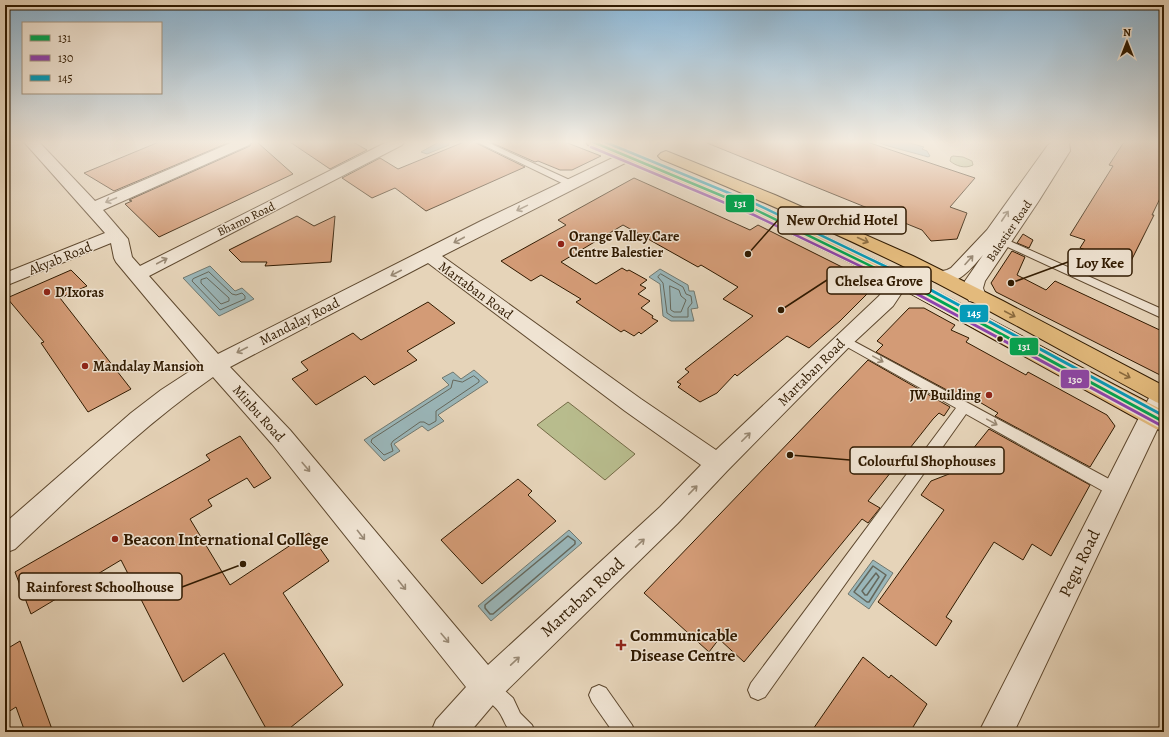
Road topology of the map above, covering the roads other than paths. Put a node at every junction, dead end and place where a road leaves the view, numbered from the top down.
1 (64, 176) edge
2 (165, 176) edge
3 (332, 176) edge
4 (555, 176) edge
5 (586, 176) edge
6 (676, 176) edge
7 (718, 176) edge
8 (1033, 176) edge
9 (1045, 176) edge
10 (571, 184) junction
11 (92, 208) junction
12 (116, 235) junction
13 (1003, 241) junction
14 (430, 255) junction
15 (137, 275) junction
16 (895, 277) junction
17 (940, 277) junction
18 (5, 280) edge
19 (976, 296) junction
20 (1164, 315) edge
21 (844, 340) junction
22 (215, 365) junction
23 (964, 407) junction
24 (1160, 407) edge
25 (718, 464) junction
26 (1115, 490) junction
27 (5, 540) edge
28 (486, 688) junction
29 (758, 690) dead end
30 (599, 695) dead end
31 (448, 732) edge
32 (525, 732) edge
33 (625, 732) edge
34 (996, 732) edge

1 - 11 street, Minbu Road
2 -> 11 street
15 -> 3 street, Bhamo Road
4 - 10 lane
5 - 10 street, Mandalay Road
6 - 16 main road
7 -> 17 main road
17 -> 8 street, Balestier Road
9 -> 13 street, Balestier Road
10 -> 14 street, Mandalay Road
11 - 12 street, Minbu Road
12 - 15 street, Minbu Road
12 - 18 street, Akyab Road
13 - 19 street, Balestier Road
13 - 20 lane
14 -> 22 street, Mandalay Road
14 - 25 street, Martaban Road
15 - 22 street, Minbu Road
16 - 21 street, Martaban Road
16 - 24 main road
17 - 19 main road
19 -> 24 main road
21 -> 23 lane
25 -> 21 street, Martaban Road
22 - 27 street, Mandalay Road
22 -> 28 street, Minbu Road
23 -> 26 lane
23 - 29 lane
24 - 26 street, Pegu Road
28 -> 25 street, Martaban Road
26 - 34 street, Pegu Road
28 - 31 street, Martaban Road
28 - 32 lane
30 - 33 lane

